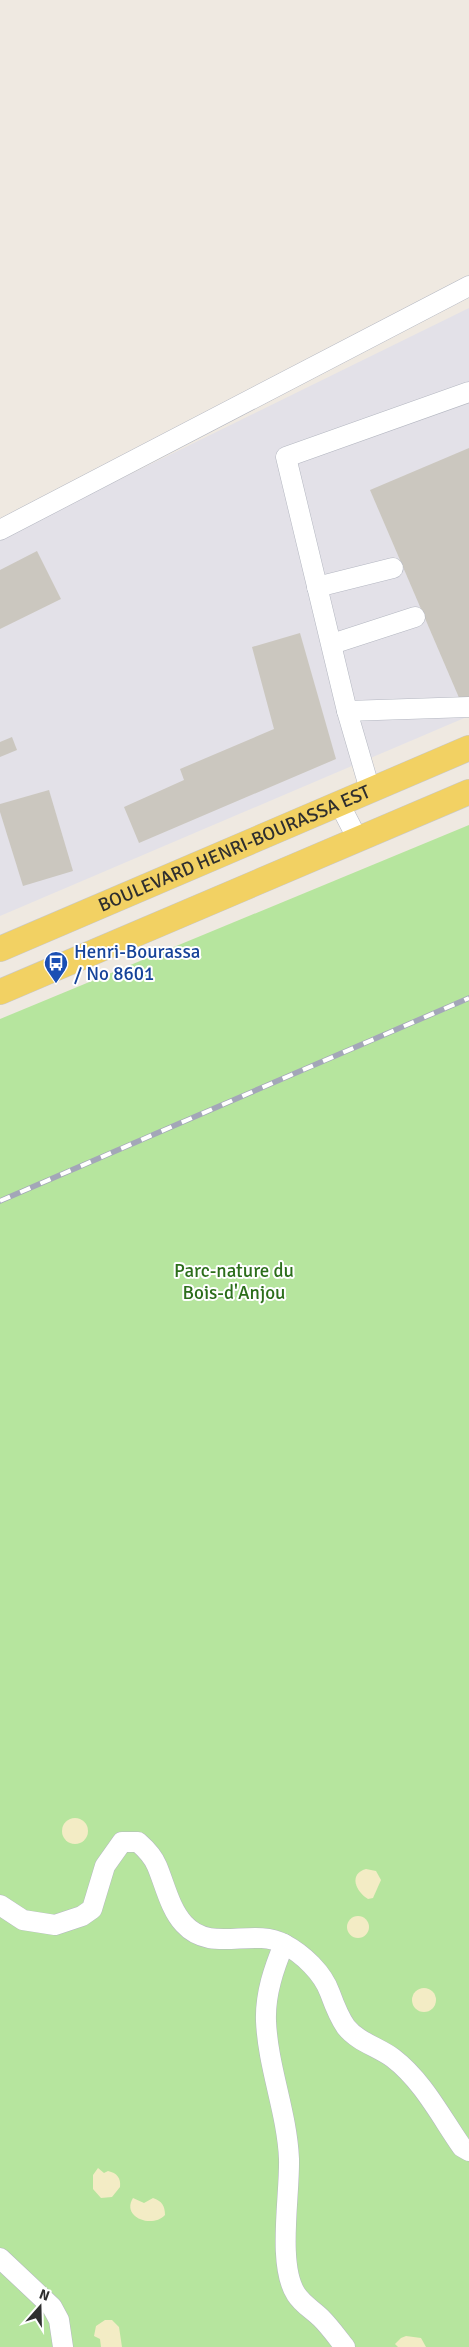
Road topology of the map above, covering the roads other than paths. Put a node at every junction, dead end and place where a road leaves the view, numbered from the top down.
1 (469, 286) edge
2 (469, 392) edge
3 (0, 530) edge
4 (393, 568) dead end
5 (318, 587) junction
6 (415, 617) dead end
7 (332, 644) junction
8 (469, 707) edge
9 (347, 711) junction
10 (469, 748) edge
11 (370, 790) junction
12 (469, 792) edge
13 (339, 803) junction
14 (358, 840) junction
15 (0, 949) edge
16 (0, 992) edge
17 (0, 1905) edge
18 (284, 1944) junction
19 (469, 2151) edge
20 (0, 2258) edge
21 (64, 2347) edge
22 (345, 2347) edge

1 - 3 lane
2 - 5 lane
4 - 5 lane
5 - 7 lane
6 - 7 lane
7 - 9 lane
8 - 9 lane
9 - 11 lane
10 - 11 main road, BOULEVARD HENRI-BOURASSA EST
11 - 13 main road, BOULEVARD HENRI-BOURASSA EST
12 - 14 main road
13 - 14 lane
13 - 15 main road, BOULEVARD HENRI-BOURASSA EST
14 - 16 main road
17 - 18 lane
18 - 19 lane
18 - 22 lane
20 - 21 lane

